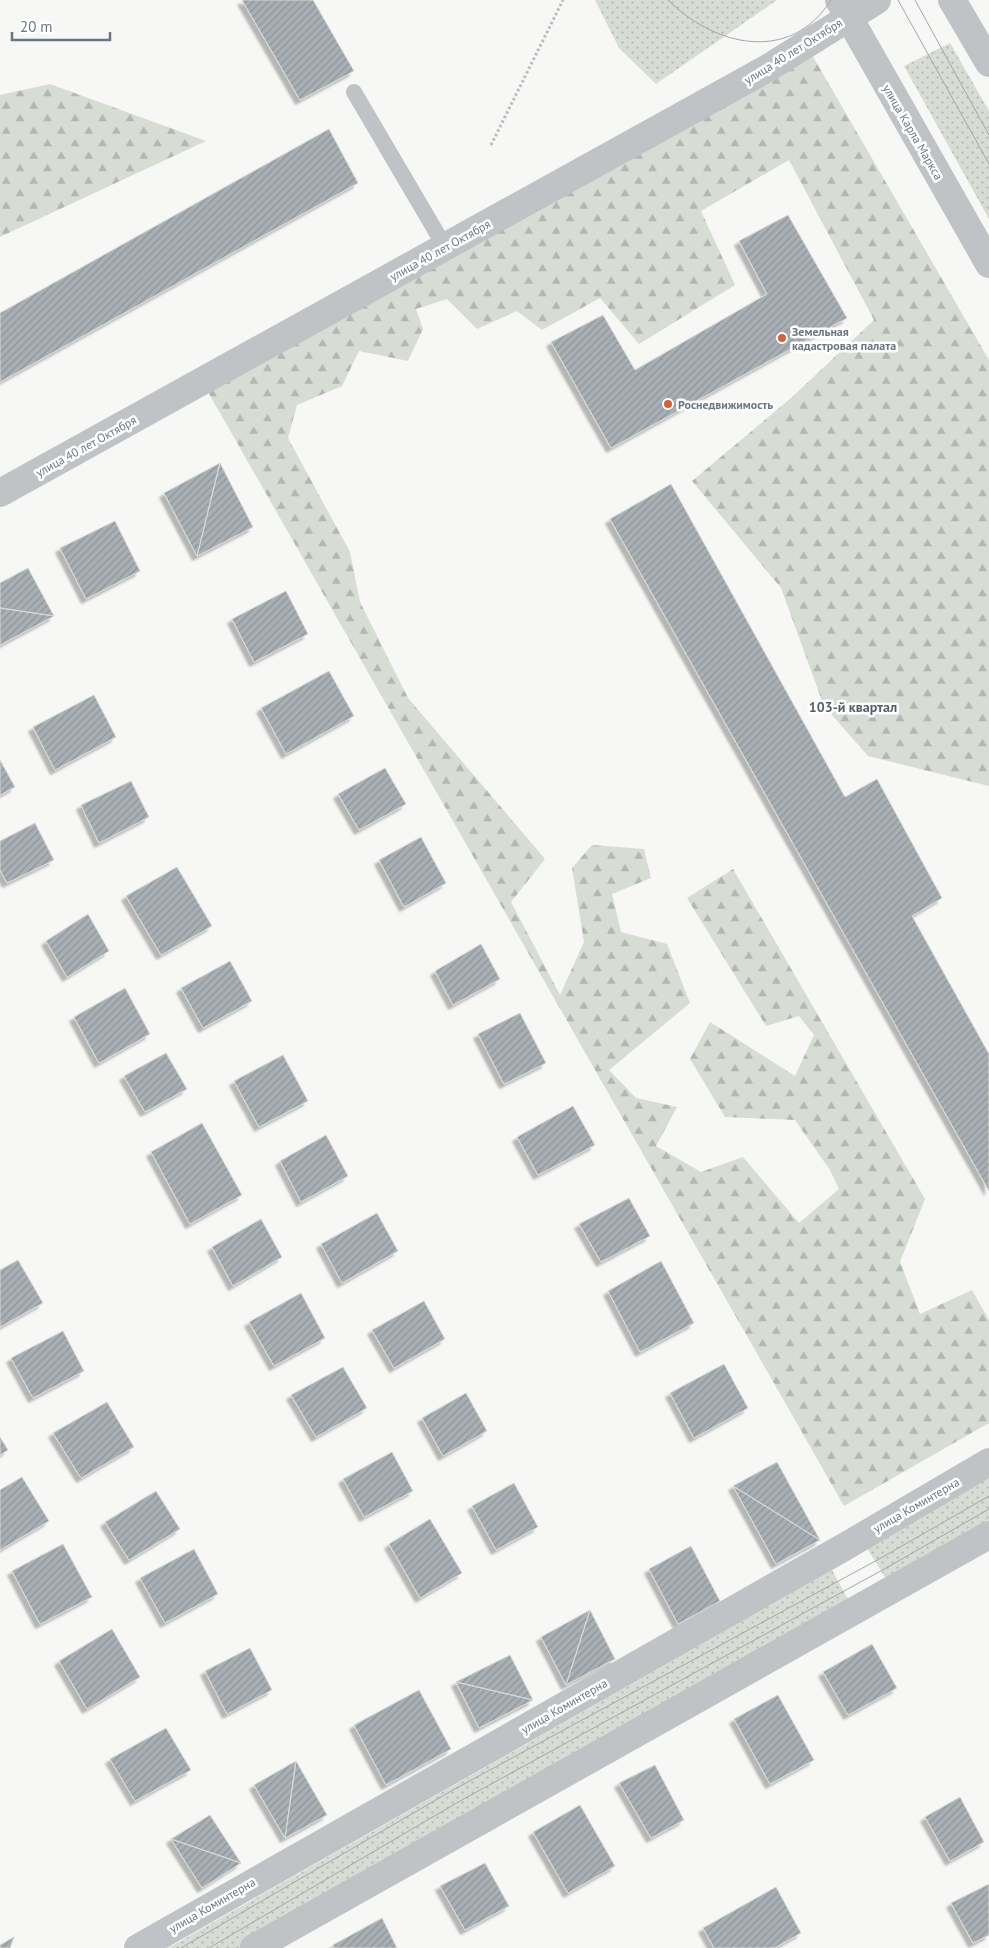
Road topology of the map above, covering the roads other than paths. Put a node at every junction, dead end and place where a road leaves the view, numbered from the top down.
1 (877, 0) edge
2 (952, 0) edge
3 (843, 9) edge
4 (989, 63) edge
5 (354, 92) dead end
6 (445, 247) junction
7 (989, 264) edge
8 (0, 493) edge
9 (989, 1462) edge
10 (989, 1535) edge
11 (138, 1948) edge
12 (254, 1948) edge

1 - 3 street, улица 40 лет Октября
2 - 4 street
3 - 6 street, улица 40 лет Октября
3 - 7 street, улица Карла Маркса
5 - 6 lane
6 - 8 street, улица 40 лет Октября
9 - 11 street, улица Коминтерна
10 - 12 street

